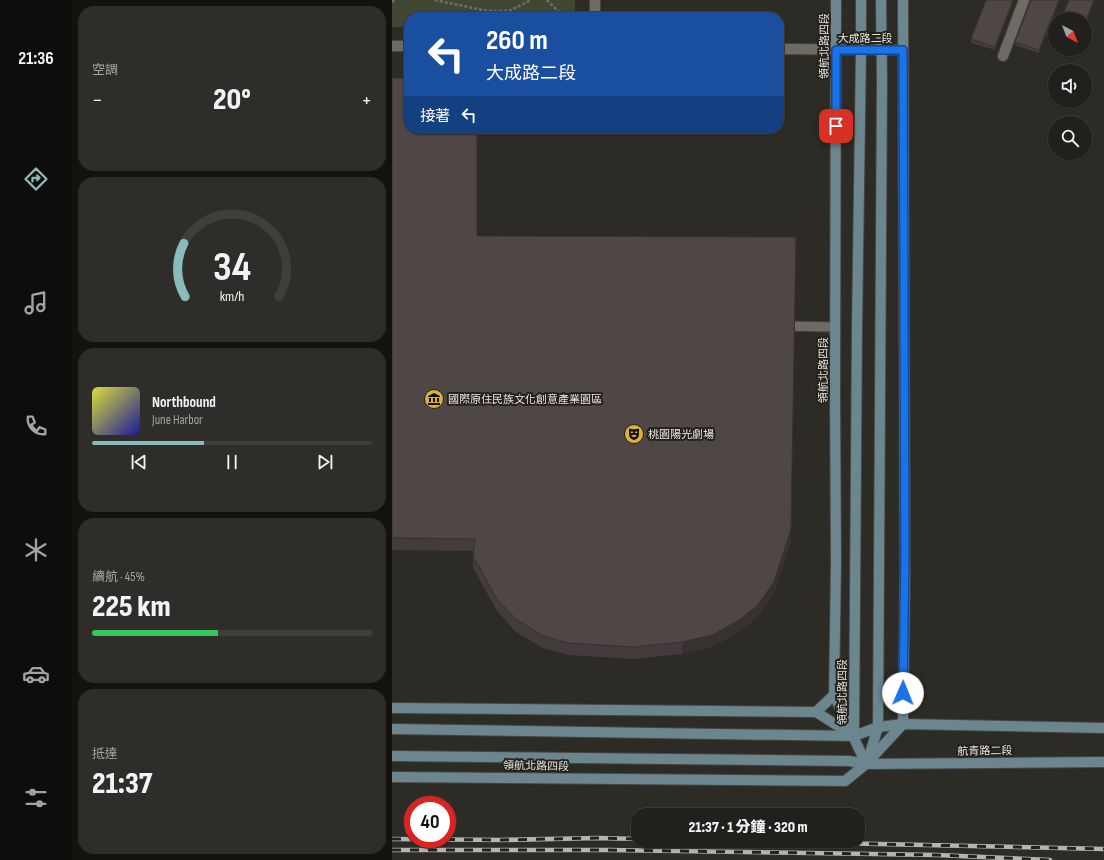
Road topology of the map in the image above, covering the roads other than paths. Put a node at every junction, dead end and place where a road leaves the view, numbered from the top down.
1 (595, 0) edge
2 (836, 0) edge
3 (860, 0) edge
4 (881, 0) edge
5 (903, 0) edge
6 (1024, 0) edge
7 (595, 12) edge
8 (392, 46) edge
9 (404, 46) edge
10 (784, 49) edge
11 (836, 50) junction
12 (861, 50) junction
13 (881, 50) junction
14 (903, 50) junction
15 (1003, 56) dead end
16 (778, 326) edge
17 (835, 327) junction
18 (834, 695) junction
19 (392, 708) edge
20 (816, 712) junction
21 (903, 724) junction
22 (878, 727) junction
23 (1104, 728) edge
24 (392, 729) edge
25 (854, 736) junction
26 (392, 756) edge
27 (1104, 762) edge
28 (866, 764) junction
29 (392, 777) edge

1 - 7 street
2 - 11 street, 領航北路四段
3 - 12 street, 領航北路四段
4 - 13 street
5 - 14 street
6 - 15 street
8 - 9 street
10 - 11 street, 大成路二段
11 - 12 street, 大成路二段
11 - 17 street, 領航北路四段
12 - 13 street, 大成路二段
12 - 25 street, 領航北路四段
13 - 14 street, 大成路二段
13 - 22 street
14 - 21 street
16 - 17 lane
17 - 18 street, 領航北路四段
18 - 20 street
18 - 25 street, 領航北路四段
19 - 20 street
20 - 25 street, 領航北路四段
21 - 22 street, 領航北路四段
21 - 23 street
21 - 28 street, 領航北路四段
22 - 25 street, 領航北路四段
22 - 28 street
24 - 25 street, 領航北路四段
25 - 28 street, 領航北路四段
26 - 28 street, 領航北路四段
27 - 28 street, 航青路二段
28 - 29 street, 領航北路四段

